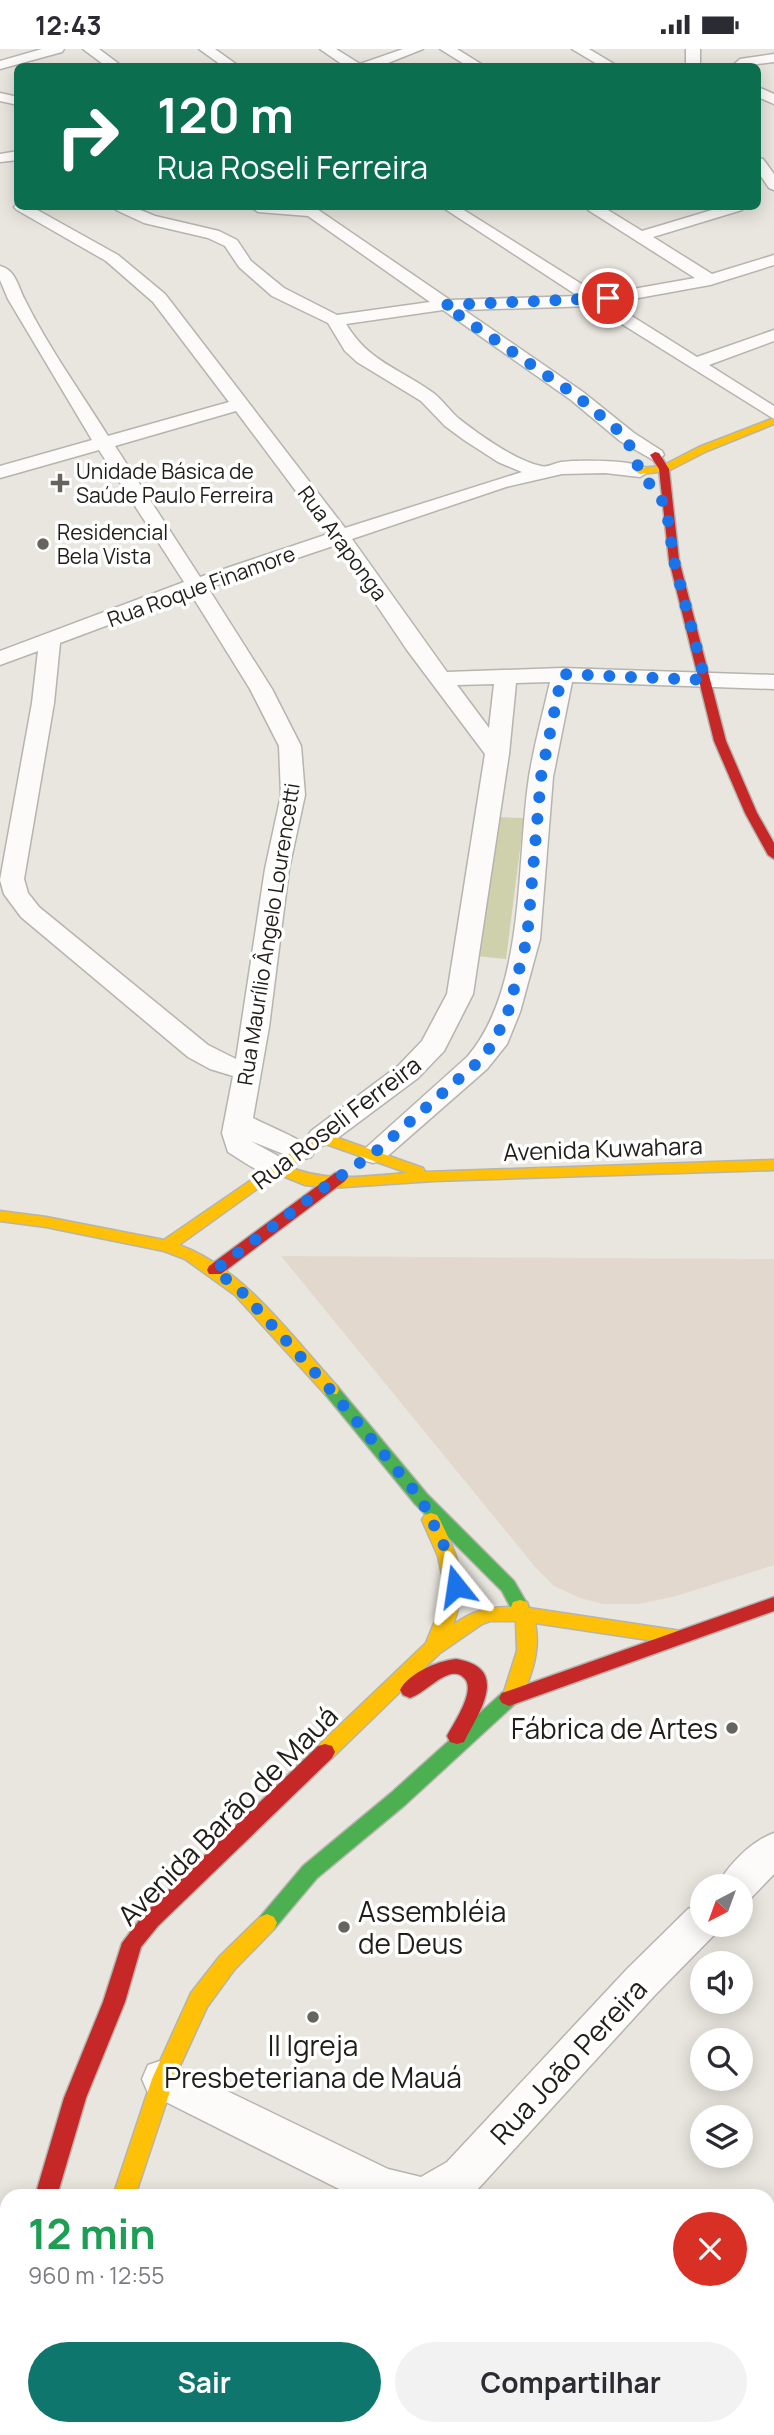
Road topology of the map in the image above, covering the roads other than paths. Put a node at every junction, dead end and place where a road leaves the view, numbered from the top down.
1 (57, 49) edge
2 (90, 49) edge
3 (206, 49) edge
4 (327, 49) edge
5 (416, 49) edge
6 (447, 49) edge
7 (579, 49) edge
8 (774, 58) edge
9 (111, 63) edge
10 (228, 63) edge
11 (350, 63) edge
12 (375, 63) edge
13 (473, 63) edge
14 (605, 63) edge
15 (743, 63) edge
16 (0, 65) edge
17 (761, 168) edge
18 (773, 190) edge
19 (28, 210) edge
20 (128, 210) edge
21 (310, 210) edge
22 (454, 210) edge
23 (598, 210) edge
24 (727, 210) edge
25 (641, 236) junction
26 (774, 260) edge
27 (3, 278) edge
28 (710, 280) junction
29 (594, 301) junction
30 (444, 305) junction
31 (335, 320) junction
32 (774, 335) edge
33 (696, 363) junction
34 (238, 405) junction
35 (774, 414) edge
36 (774, 421) edge
37 (626, 437) junction
38 (104, 442) junction
39 (660, 462) junction
40 (637, 465) junction
41 (538, 472) junction
42 (0, 473) edge
43 (666, 506) junction
44 (341, 537) junction
45 (196, 585) junction
46 (49, 641) junction
47 (415, 645) junction
48 (0, 658) edge
49 (562, 674) junction
50 (497, 676) junction
51 (442, 679) junction
52 (705, 680) junction
53 (774, 682) edge
54 (497, 754) junction
55 (774, 855) edge
56 (8, 895) edge
57 (247, 1071) junction
58 (238, 1121) junction
59 (311, 1144) junction
60 (373, 1154) junction
61 (774, 1165) edge
62 (277, 1168) junction
63 (434, 1176) junction
64 (330, 1183) junction
65 (0, 1216) edge
66 (167, 1246) junction
67 (215, 1270) junction
68 (421, 1499) junction
69 (774, 1604) edge
70 (524, 1614) junction
71 (675, 1637) junction
72 (433, 1648) junction
73 (513, 1695) junction
74 (384, 1696) junction
75 (448, 1754) junction
76 (774, 1849) edge
77 (749, 1874) edge
78 (690, 1933) edge
79 (163, 2079) junction
80 (48, 2189) edge
81 (126, 2189) edge
82 (383, 2189) edge
83 (441, 2189) edge

1 - 16 street
2 - 9 street
3 - 10 street
4 - 11 street
5 - 12 street
6 - 13 street
7 - 14 street
8 - 15 street
17 - 18 street
19 - 34 street, Rua Araponga
20 - 31 street
21 - 30 street
22 - 29 street
23 - 25 street
24 - 25 street
25 - 28 street
26 - 28 street
27 - 38 street, Rua Maurílio Ângelo Lourencetti
28 - 29 street
29 - 30 street
29 - 33 street
30 - 31 street
30 - 37 street
31 - 41 street
32 - 33 street
33 - 35 street
34 - 38 street
34 - 44 street, Rua Araponga
36 - 39 main road
37 - 39 street
37 - 40 street
38 - 42 street
38 - 45 street, Rua Maurílio Ângelo Lourencetti
39 - 40 main road
39 - 43 main road
40 - 41 street, Rua Roque Finamore
40 - 43 main road
41 - 44 street, Rua Roque Finamore
43 - 52 main road
44 - 45 street, Rua Roque Finamore
44 - 47 street, Rua Araponga
45 - 46 street, Rua Roque Finamore
45 - 57 street, Rua Maurílio Ângelo Lourencetti
46 - 48 street, Rua Roque Finamore
46 - 56 street
47 - 50 street
47 - 51 street, Rua Araponga
49 - 50 street
49 - 52 street
49 - 60 street, Rua Roseli Ferreira
50 - 51 street
50 - 54 street, Rua Roseli Ferreira
51 - 54 street, Rua Araponga
52 - 53 street
52 - 55 main road
54 - 59 street, Rua Roseli Ferreira
56 - 57 street
57 - 58 street, Rua Maurílio Ângelo Lourencetti
58 - 59 street, Rua Maurílio Ângelo Lourencetti
58 - 62 street, Rua Maurílio Ângelo Lourencetti
59 - 60 main road, Avenida Kuwahara
59 - 62 main road, Rua Roseli Ferreira
60 - 63 main road, Avenida Kuwahara
60 - 64 main road, Rua Roseli Ferreira
61 - 63 main road, Avenida Kuwahara
62 - 64 main road, Avenida Kuwahara
62 - 66 main road, Rua Roseli Ferreira
63 - 64 main road, Avenida Kuwahara
64 - 67 main road, Rua Roseli Ferreira
65 - 66 main road, Avenida Barão de Mauá
66 - 67 main road, Avenida Barão de Mauá
67 - 68 main road, Avenida Barão de Mauá
68 - 70 main road, Avenida Barão de Mauá
68 - 72 main road, Avenida Barão de Mauá
69 - 71 main road
70 - 71 main road
70 - 72 main road
70 - 73 main road, Avenida Barão de Mauá
71 - 73 main road
72 - 74 main road, Avenida Barão de Mauá
73 - 75 main road, Avenida Barão de Mauá
74 - 75 main road
74 - 80 main road, Avenida Barão de Mauá
75 - 79 main road, Avenida Barão de Mauá
76 - 77 street
78 - 83 street, Rua João Pereira
79 - 81 main road, Avenida Barão de Mauá
79 - 82 street

